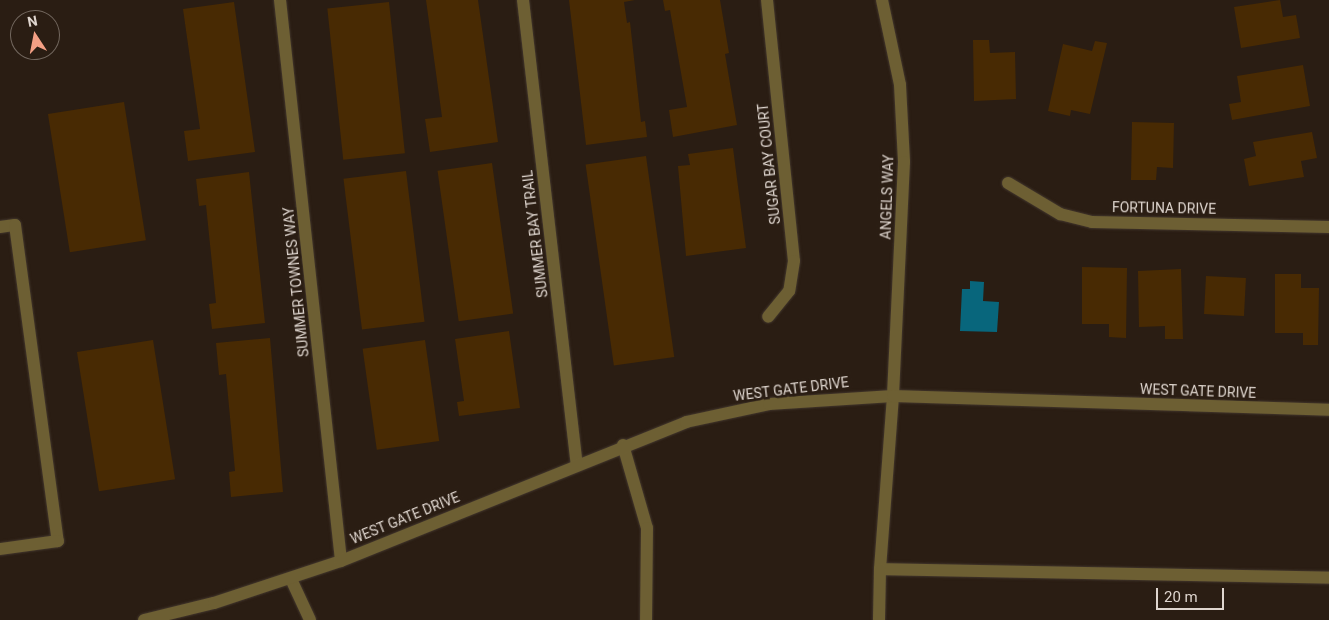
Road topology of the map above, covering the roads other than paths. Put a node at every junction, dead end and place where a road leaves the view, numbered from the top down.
1 (280, 0) edge
2 (523, 0) edge
3 (767, 0) edge
4 (882, 0) edge
5 (1008, 183) dead end
6 (0, 227) edge
7 (1329, 227) edge
8 (768, 317) dead end
9 (893, 396) junction
10 (1329, 410) edge
11 (623, 445) junction
12 (577, 464) junction
13 (0, 549) edge
14 (341, 561) junction
15 (880, 568) junction
16 (1329, 578) edge
17 (291, 579) junction
18 (144, 620) edge
19 (310, 620) edge
20 (646, 620) edge
21 (878, 620) edge

1 - 14 street, SUMMER TOWNES WAY
2 - 12 street, SUMMER BAY TRAIL
3 - 8 street, SUGAR BAY COURT
4 - 9 street, ANGELS WAY
5 - 7 street, FORTUNA DRIVE
6 - 13 street
9 - 10 street, WEST GATE DRIVE
9 - 11 street, WEST GATE DRIVE
9 - 15 street, ANGELS WAY
11 - 12 street, WEST GATE DRIVE
11 - 20 street
12 - 14 street, WEST GATE DRIVE
14 - 17 street, WEST GATE DRIVE
15 - 16 street
15 - 21 street, ANGELS WAY
17 - 18 street, WEST GATE DRIVE
17 - 19 street

